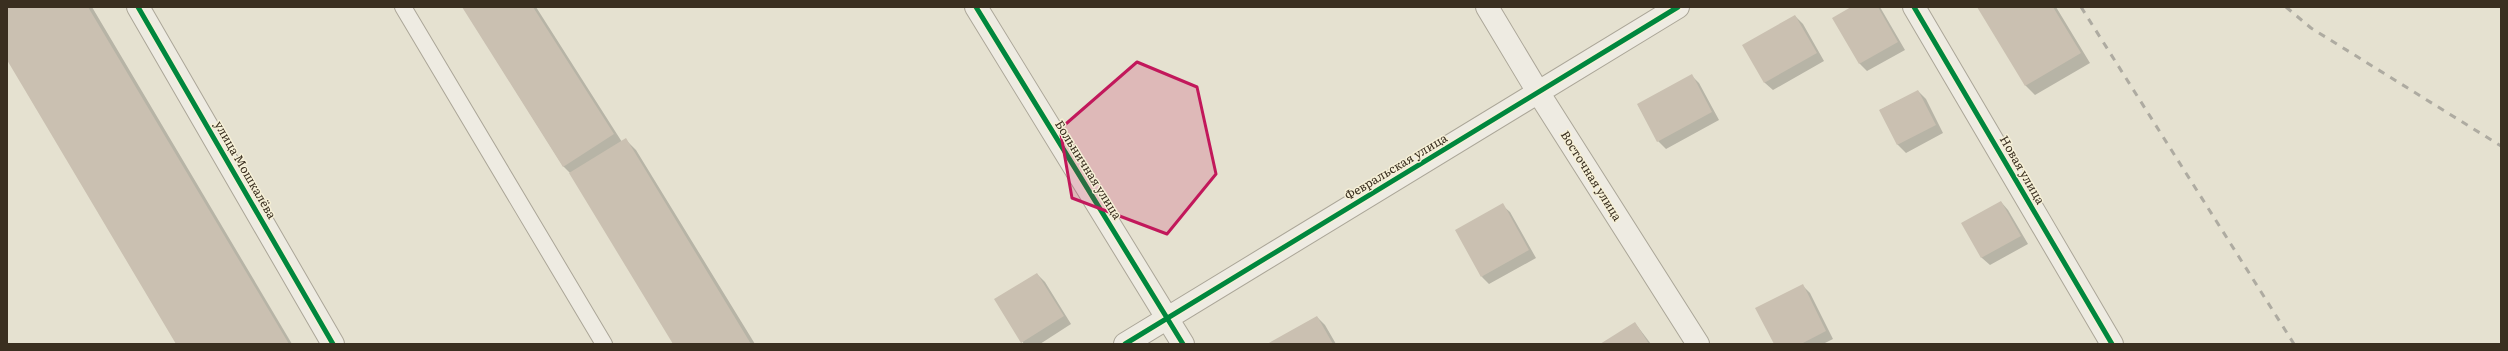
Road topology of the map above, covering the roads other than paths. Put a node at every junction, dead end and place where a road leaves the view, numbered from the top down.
1 (138, 7) edge
2 (403, 7) edge
3 (976, 7) edge
4 (1487, 7) edge
5 (1678, 7) edge
6 (1914, 7) edge
7 (1538, 92) junction
8 (1167, 318) junction
9 (333, 344) edge
10 (604, 344) edge
11 (1125, 344) edge
12 (1183, 344) edge
13 (1698, 344) edge
14 (2112, 344) edge

1 - 9 street, улица Мошкалёва
2 - 10 lane
3 - 8 street, Больничная улица
4 - 7 street, Восточная улица
5 - 7 street, Февральская улица
6 - 14 street, Новая улица
7 - 8 street, Февральская улица
7 - 13 street, Восточная улица
8 - 11 street, Февральская улица
8 - 12 street, Больничная улица

